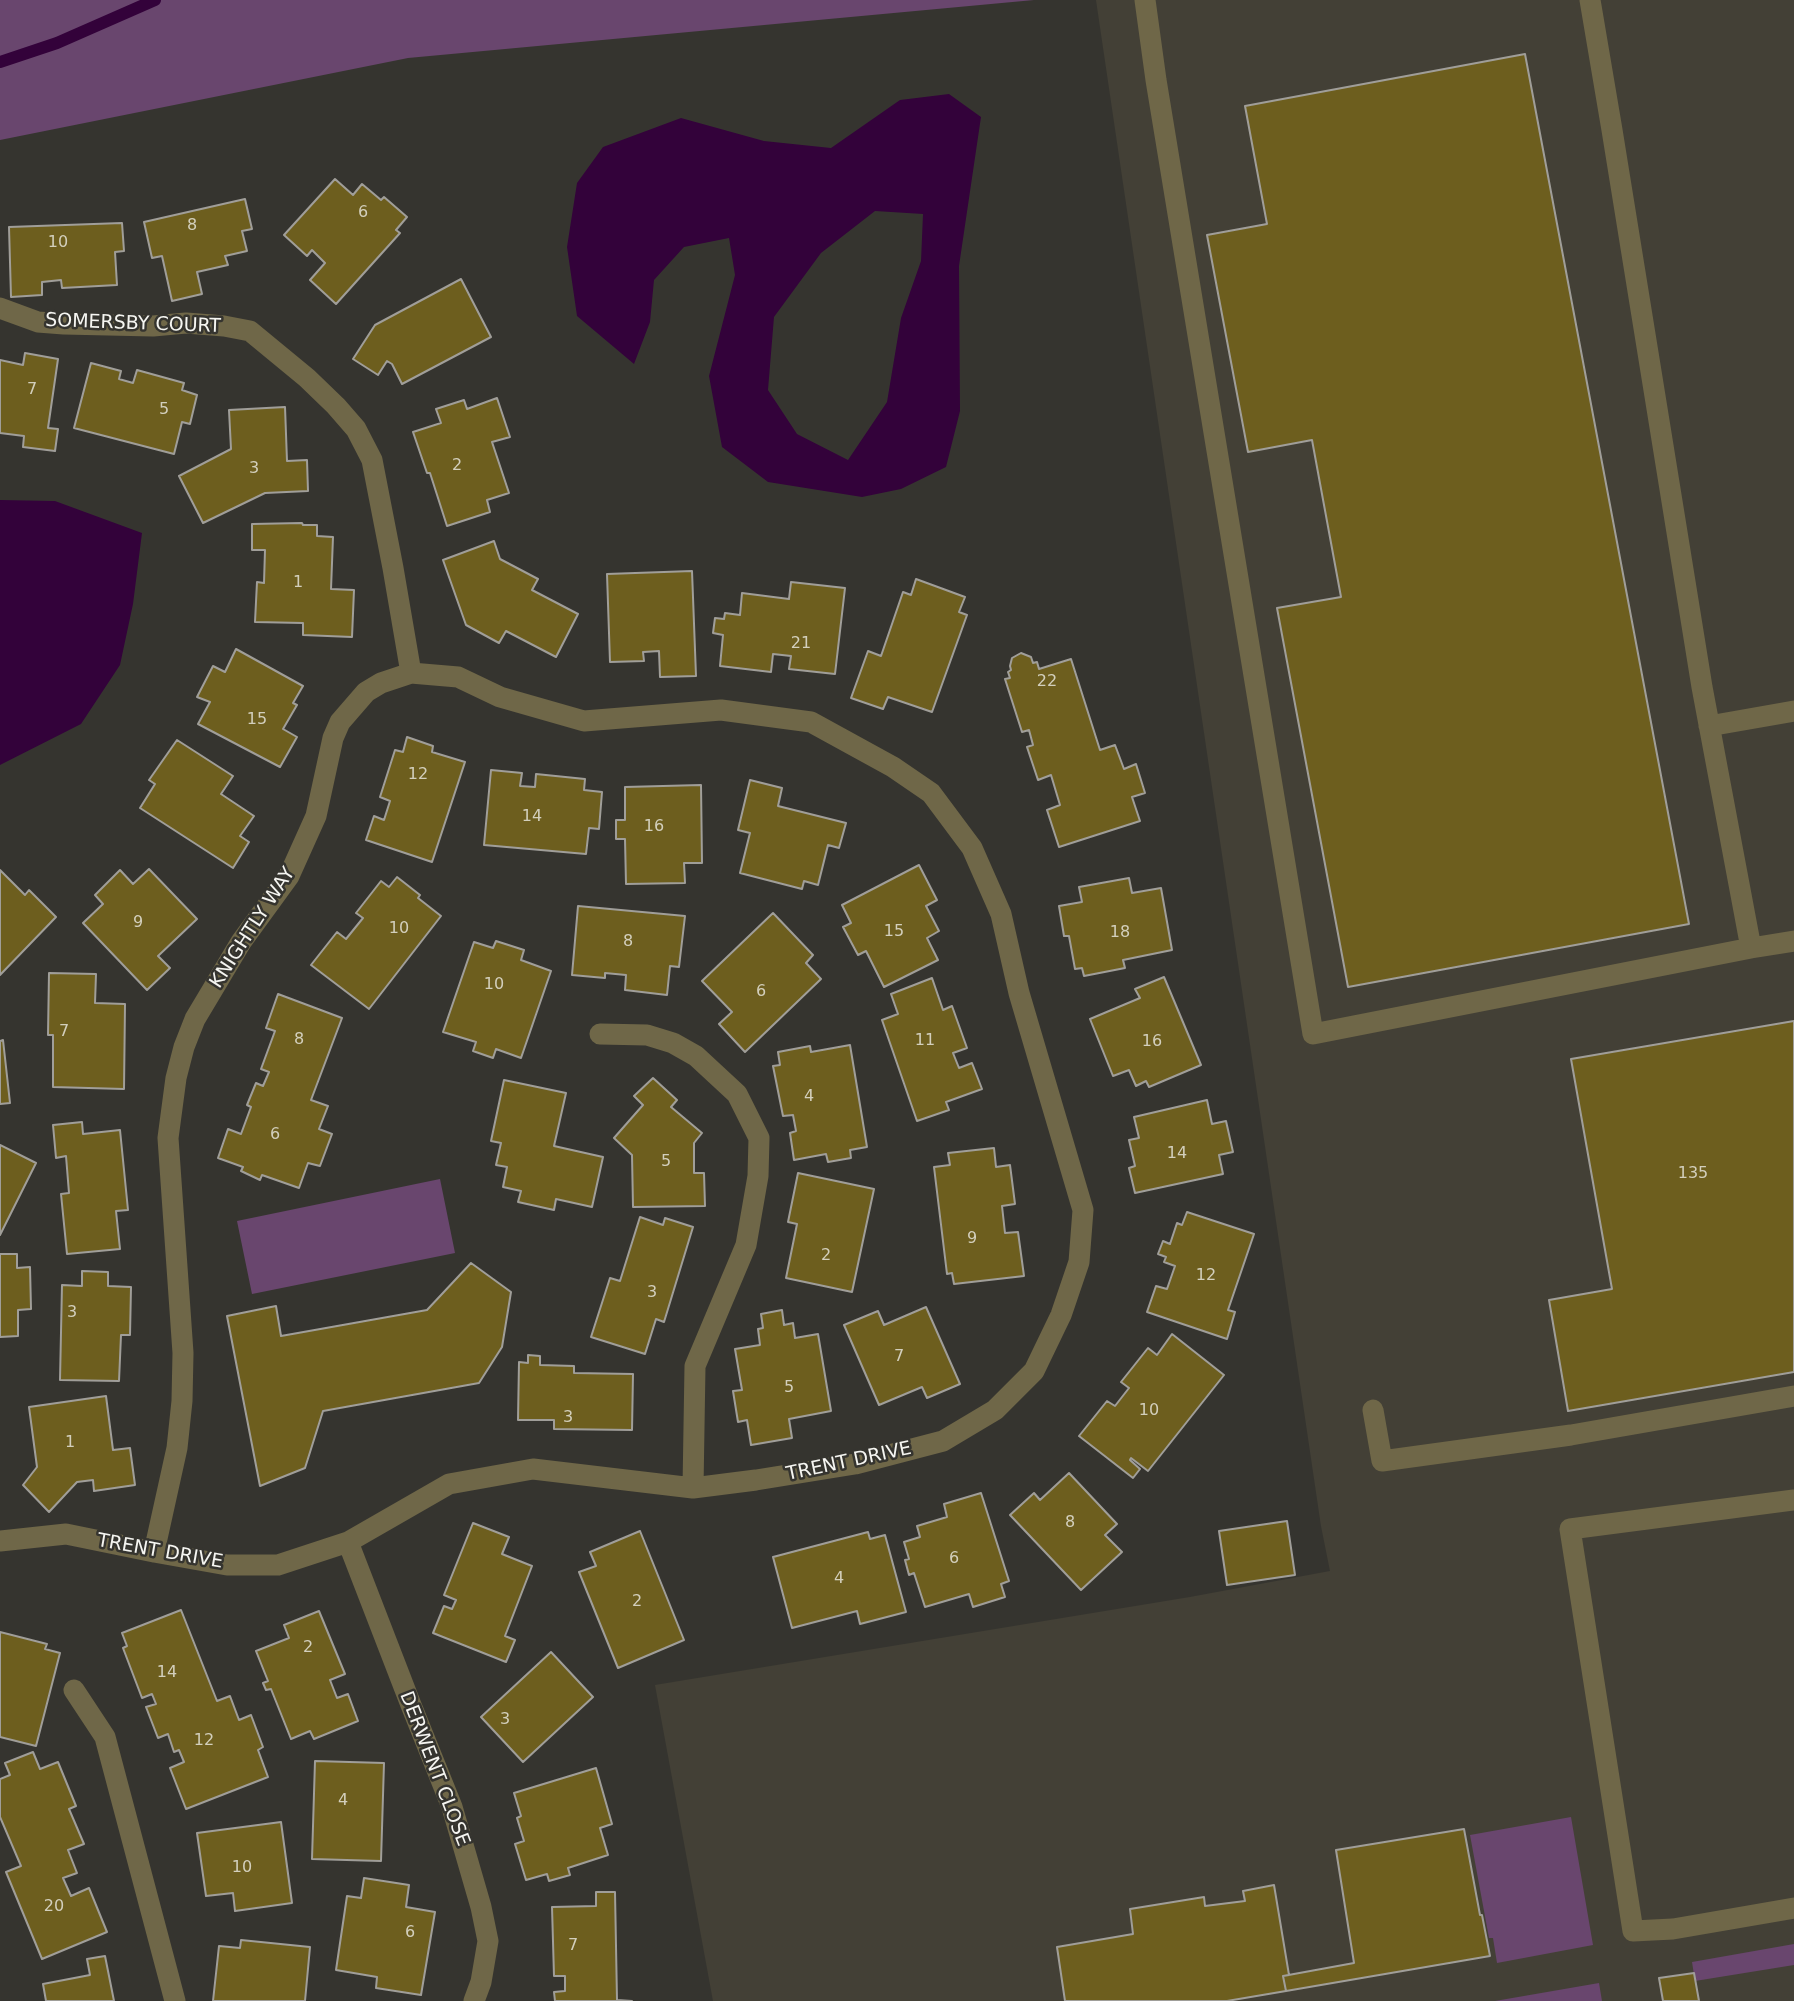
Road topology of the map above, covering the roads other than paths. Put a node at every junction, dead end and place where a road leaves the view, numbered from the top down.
1 (1145, 0) edge
2 (1590, 0) edge
3 (0, 308) edge
4 (411, 673) junction
5 (1794, 711) edge
6 (1709, 726) junction
7 (893, 767) joint
8 (1794, 941) edge
9 (1751, 948) junction
10 (600, 1034) dead end
11 (1794, 1396) edge
12 (1373, 1410) dead end
13 (693, 1488) junction
14 (1794, 1500) edge
15 (0, 1541) edge
16 (348, 1542) junction
17 (154, 1552) junction
18 (74, 1690) dead end
19 (1794, 1908) edge
20 (175, 2001) edge
21 (474, 2001) edge

1 - 9 street
2 - 6 street
3 - 4 street, SOMERSBY COURT
4 - 7 street, KNIGHTLY WAY
4 - 17 street, KNIGHTLY WAY
5 - 6 street
6 - 9 street
7 - 13 street, TRENT DRIVE
8 - 9 street
10 - 13 street
11 - 12 street
13 - 16 street, TRENT DRIVE
14 - 19 street
15 - 17 street, TRENT DRIVE
16 - 17 street, TRENT DRIVE
16 - 21 street, DERWENT CLOSE
18 - 20 street

